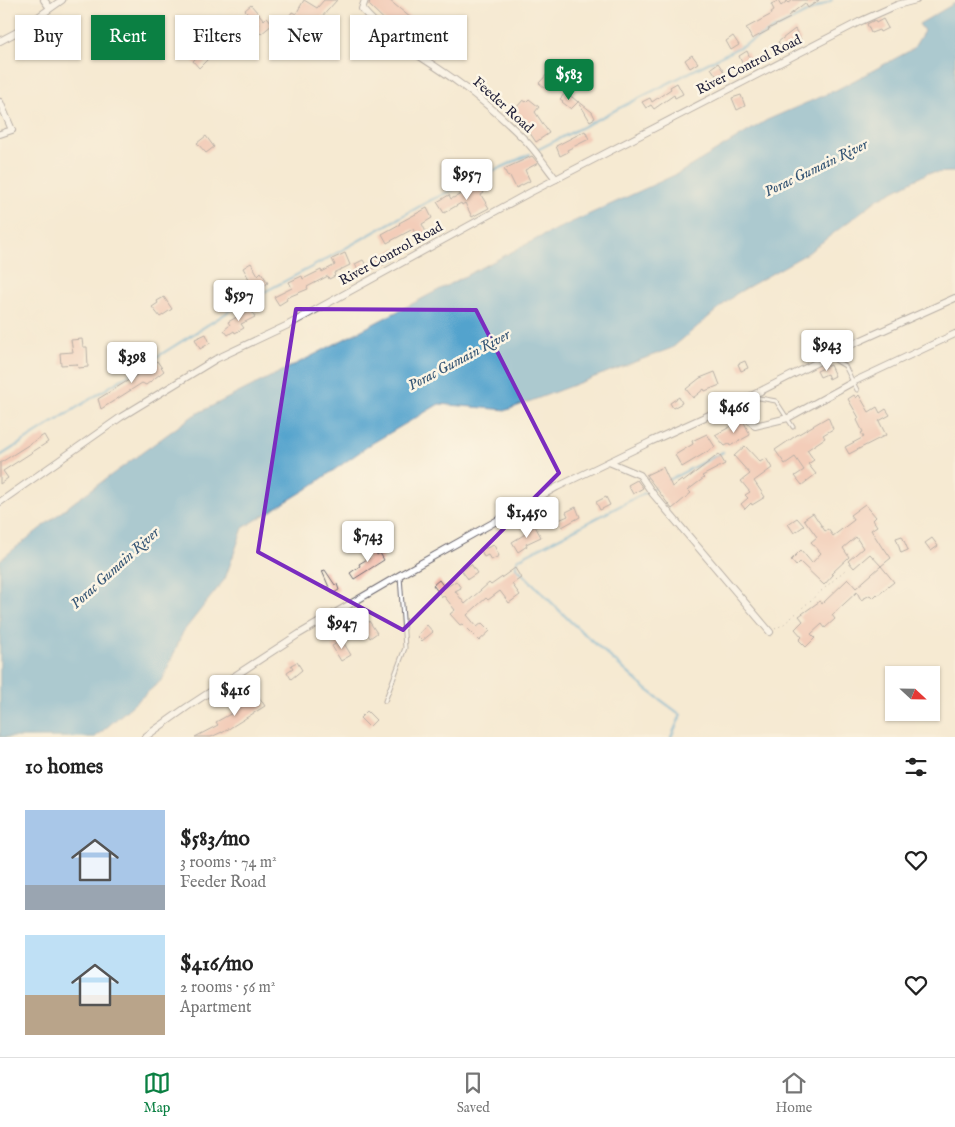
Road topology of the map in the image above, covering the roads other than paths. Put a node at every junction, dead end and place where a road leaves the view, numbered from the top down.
1 (44, 0) edge
2 (62, 0) edge
3 (365, 0) edge
4 (916, 0) edge
5 (50, 8) junction
6 (0, 41) edge
7 (0, 102) edge
8 (0, 134) edge
9 (556, 179) junction
10 (955, 298) edge
11 (955, 334) edge
12 (829, 357) junction
13 (853, 382) junction
14 (857, 390) dead end
15 (751, 396) junction
16 (723, 408) junction
17 (788, 418) junction
18 (793, 427) dead end
19 (609, 462) junction
20 (0, 502) edge
21 (400, 575) junction
22 (770, 632) road end
23 (385, 701) dead end
24 (145, 737) edge

1 - 5 street
2 - 5 street
3 - 9 street, Feeder Road
4 - 9 street, River Control Road
5 - 6 street
7 - 8 street
9 - 20 street, River Control Road
10 - 12 street
11 - 13 street
12 - 13 lane
12 - 15 street
13 - 14 lane
13 - 17 street
15 - 16 street
15 - 17 lane
16 - 17 street
16 - 19 street
17 - 18 lane
19 - 21 street
19 - 22 street
21 - 23 lane
21 - 24 street

